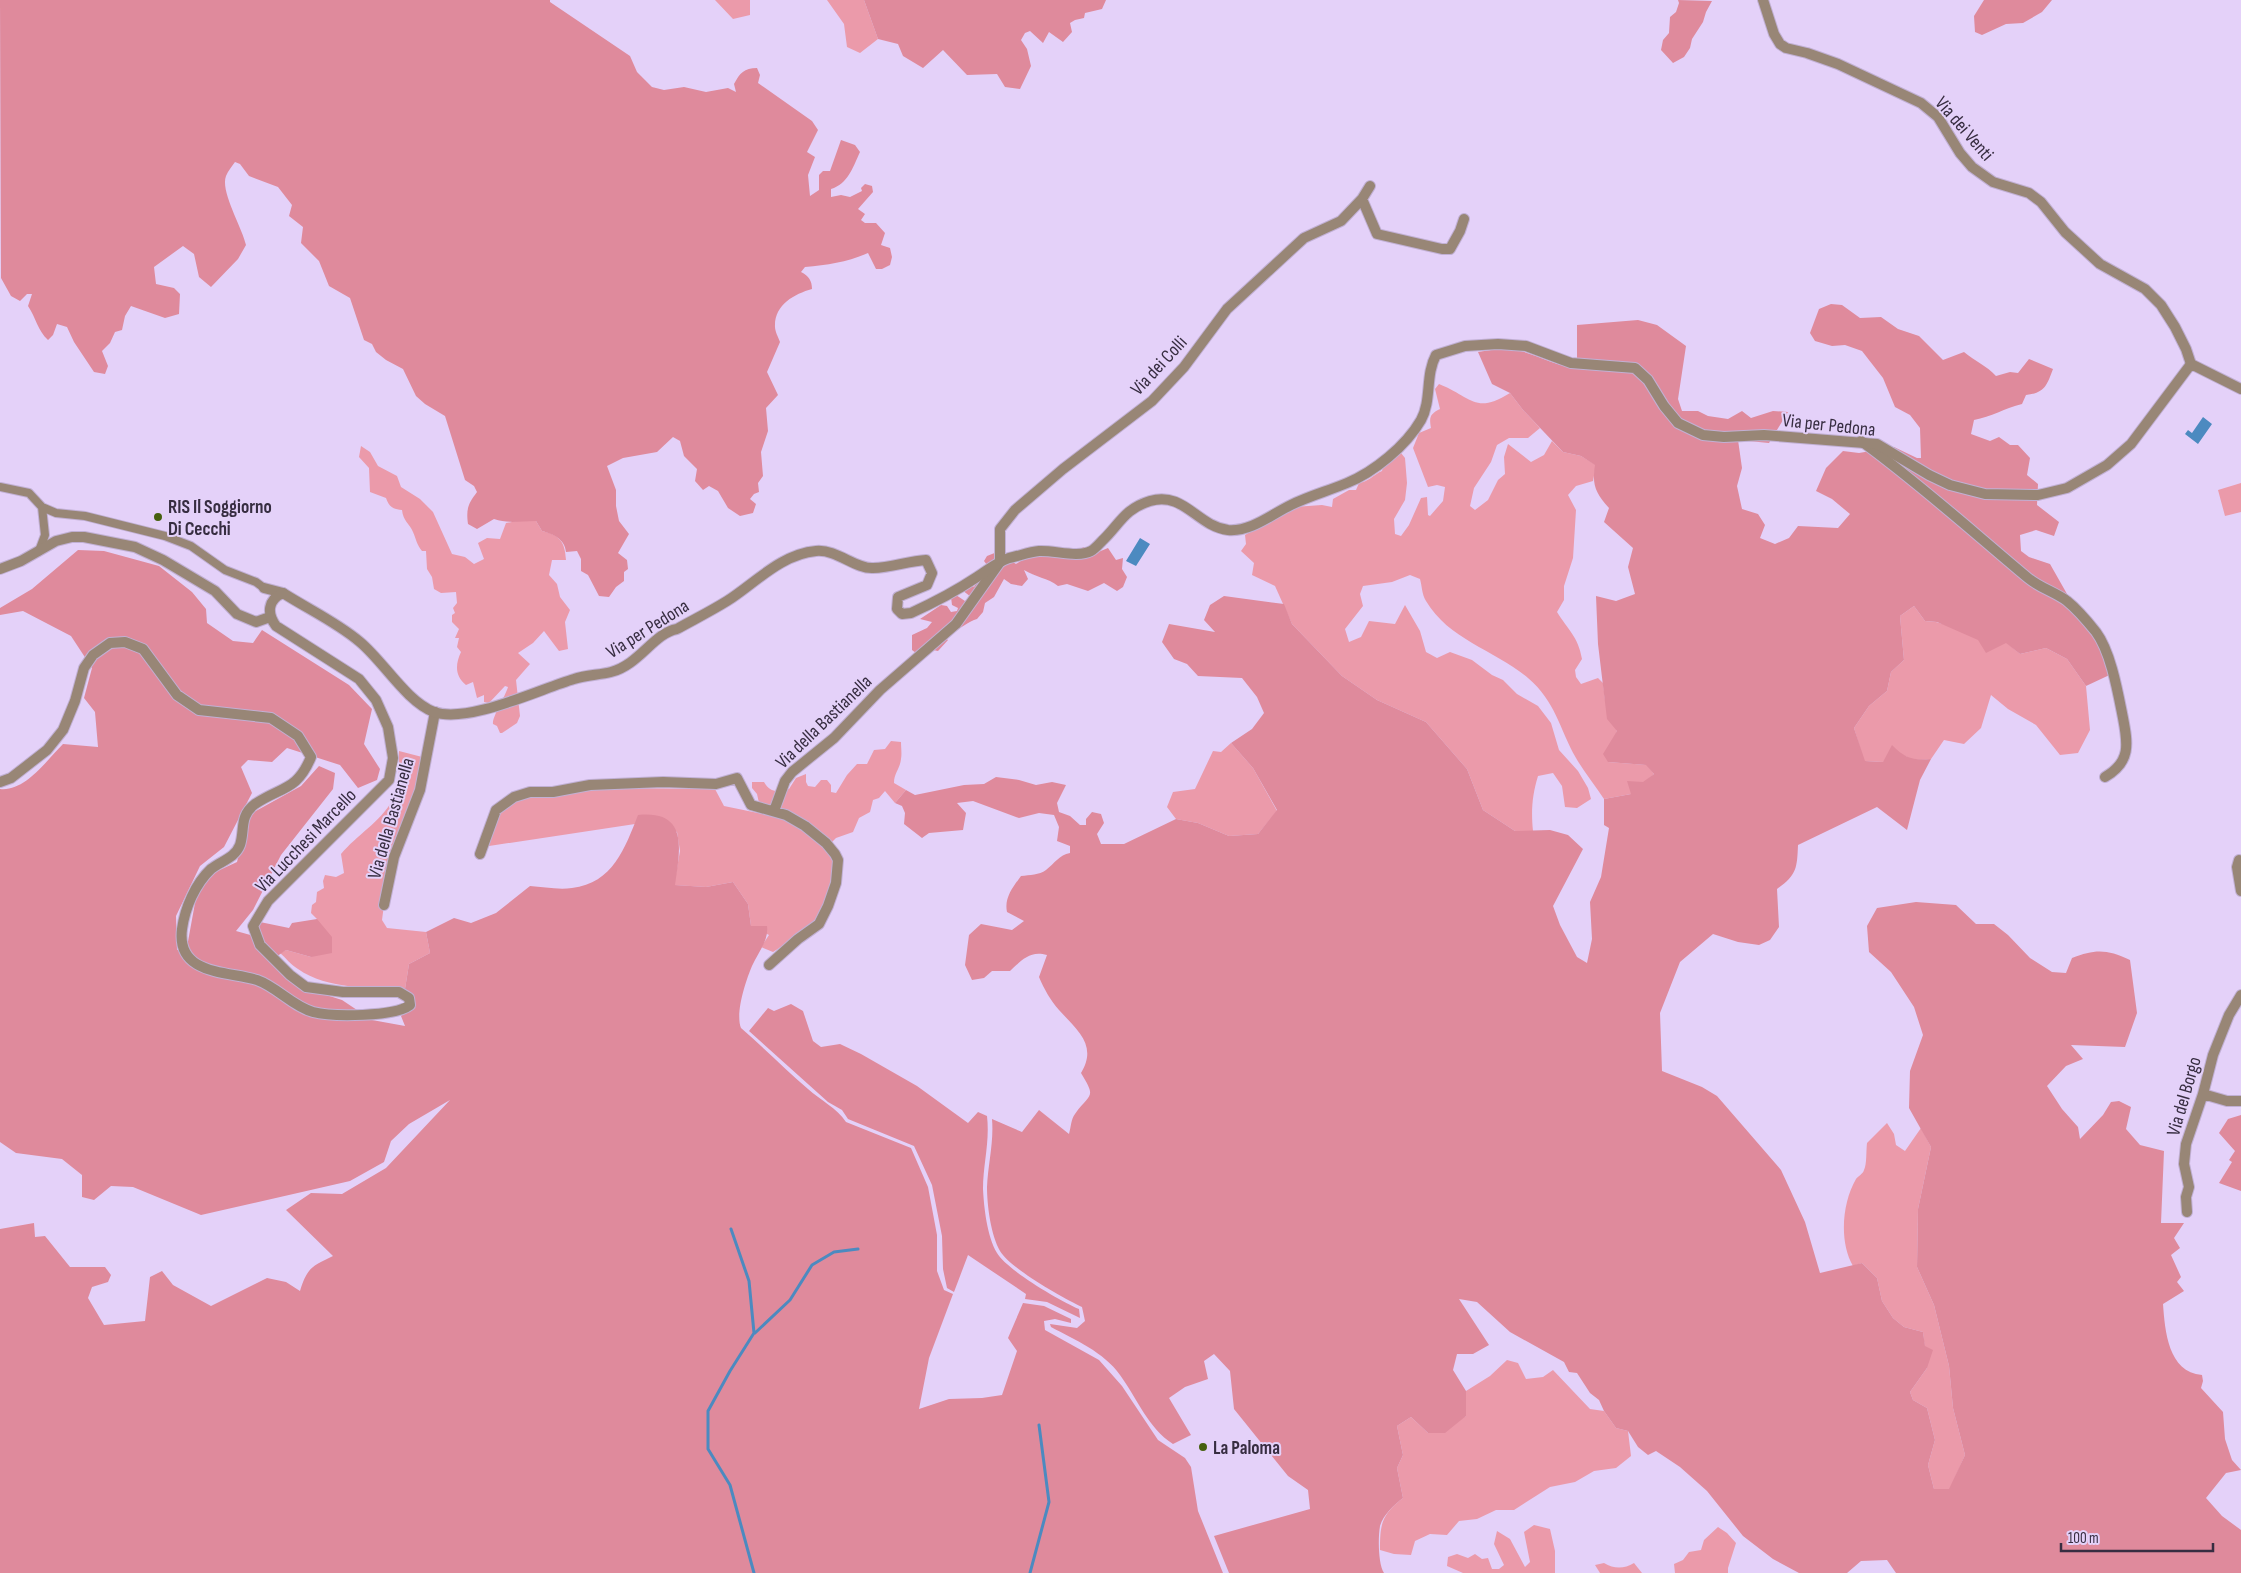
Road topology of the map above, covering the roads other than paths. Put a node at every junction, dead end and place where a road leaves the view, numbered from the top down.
1 (1763, 0) edge
2 (1370, 186) dead end
3 (1362, 200) junction
4 (1464, 219) dead end
5 (2191, 364) junction
6 (2241, 389) edge
7 (1861, 441) junction
8 (0, 487) edge
9 (42, 507) junction
10 (39, 550) junction
11 (1000, 562) junction
12 (0, 569) edge
13 (264, 588) joint
14 (283, 593) junction
15 (270, 617) junction
16 (435, 712) junction
17 (2105, 777) dead end
18 (0, 782) edge
19 (774, 811) junction
20 (480, 854) dead end
21 (2238, 860) dead end
22 (2241, 891) edge
23 (384, 905) dead end
24 (769, 965) dead end
25 (2241, 995) edge
26 (2203, 1094) junction
27 (2241, 1101) edge
28 (2187, 1212) dead end

1 - 5 street, Via dei Venti
2 - 3 street, Via dei Colli
3 - 4 street
3 - 11 street, Via dei Colli
5 - 6 street
5 - 7 street, Via per Pedona
7 - 11 street, Via per Pedona
7 - 17 street
8 - 9 street
9 - 10 street
9 - 13 street
10 - 12 street
10 - 15 street
11 - 16 street, Via per Pedona
11 - 19 street, Via della Bastianella
13 - 14 street
14 - 15 street
14 - 16 street
15 - 18 street, Via Lucchesi Marcello
16 - 23 street, Via della Bastianella
19 - 20 street
19 - 24 street
21 - 22 street
25 - 26 street, Via del Borgo
26 - 27 street
26 - 28 street, Via del Borgo

